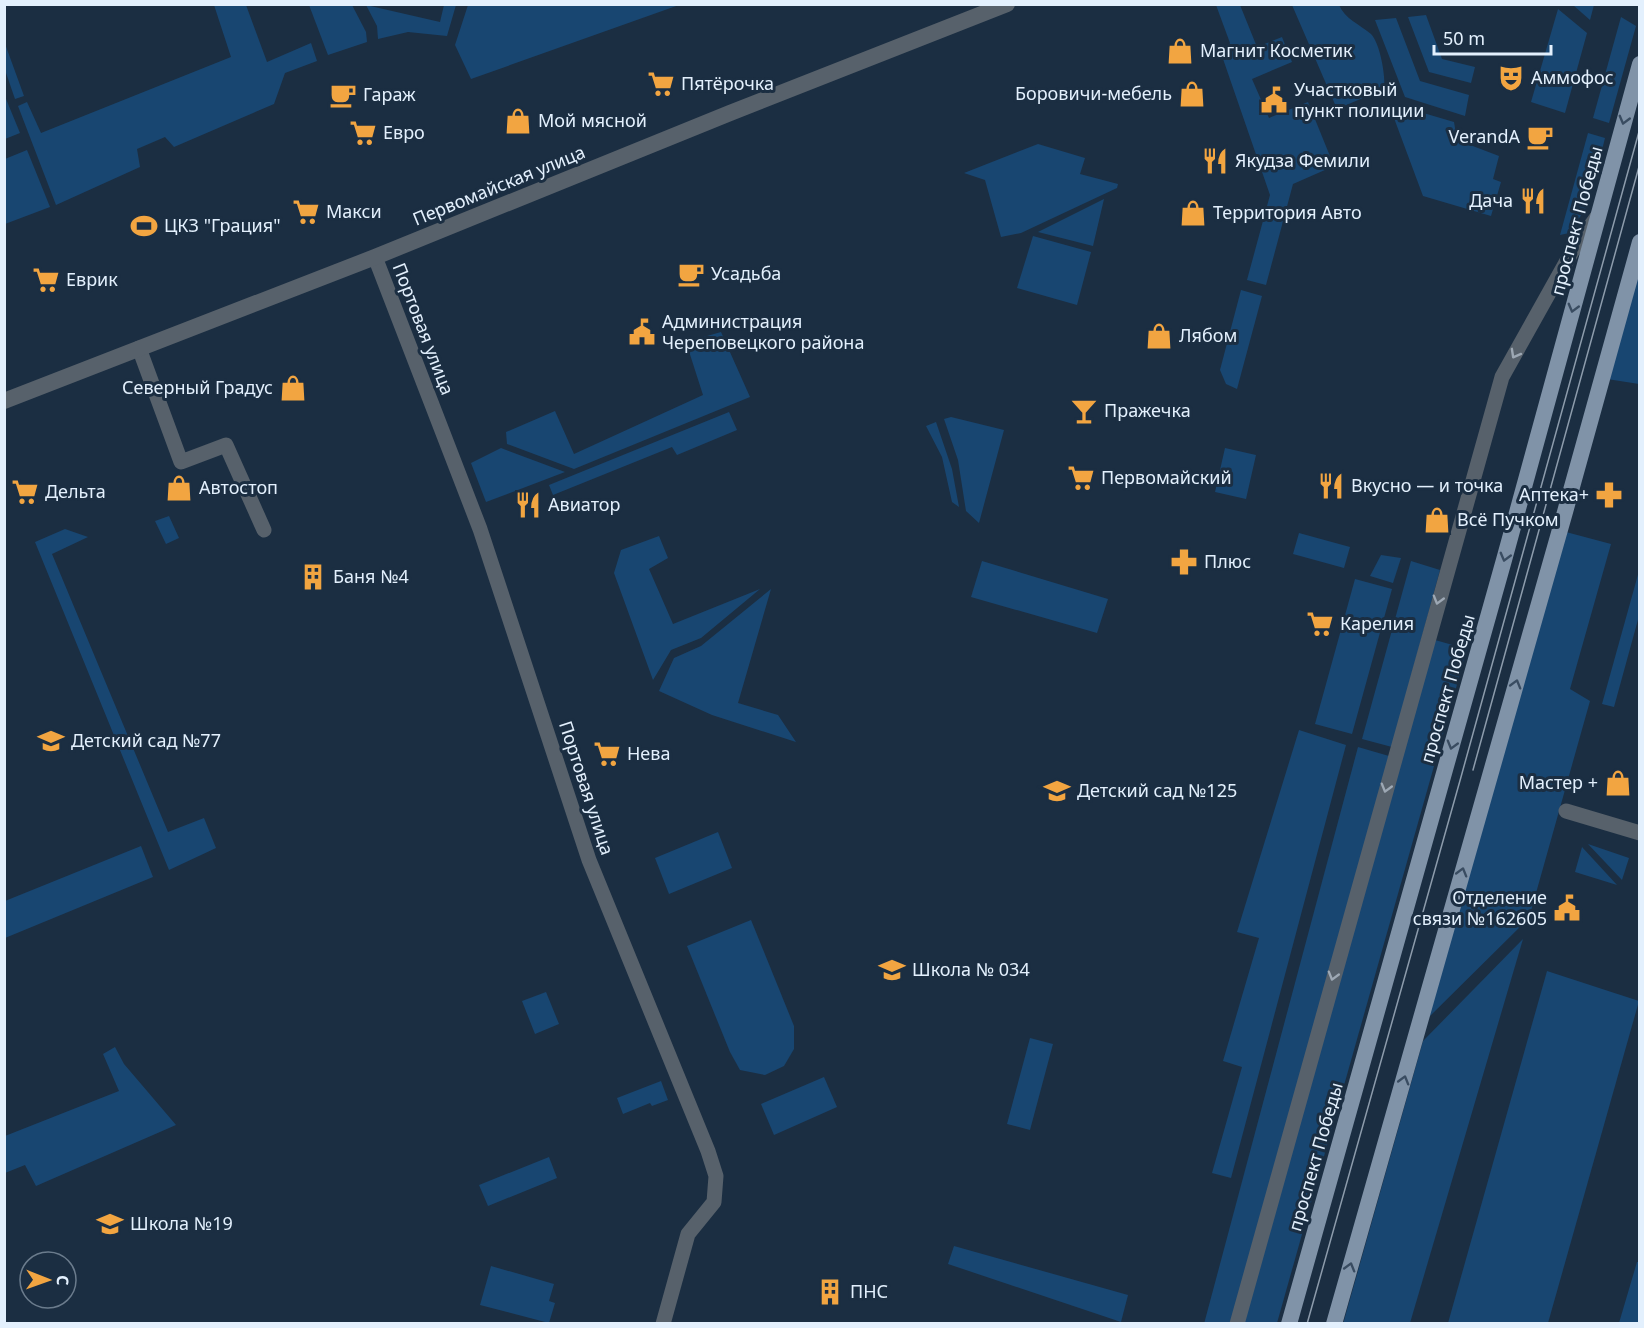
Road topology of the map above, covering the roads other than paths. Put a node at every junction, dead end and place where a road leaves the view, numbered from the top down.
1 (1007, 4) edge
2 (1640, 64) edge
3 (1599, 215) junction
4 (1640, 242) edge
5 (375, 257) junction
6 (139, 348) junction
7 (4, 401) edge
8 (264, 530) dead end
9 (1566, 811) dead end
10 (1640, 833) edge
11 (663, 1323) edge
12 (1236, 1323) edge
13 (1289, 1323) edge
14 (1334, 1323) edge

1 - 5 street, Первомайская улица
2 -> 3 main road, проспект Победы
3 -> 12 street
3 -> 13 main road, проспект Победы
14 -> 4 main road
5 - 6 street, Первомайская улица
5 - 11 street, Портовая улица
6 - 7 street, Первомайская улица
6 - 8 street
9 - 10 street

